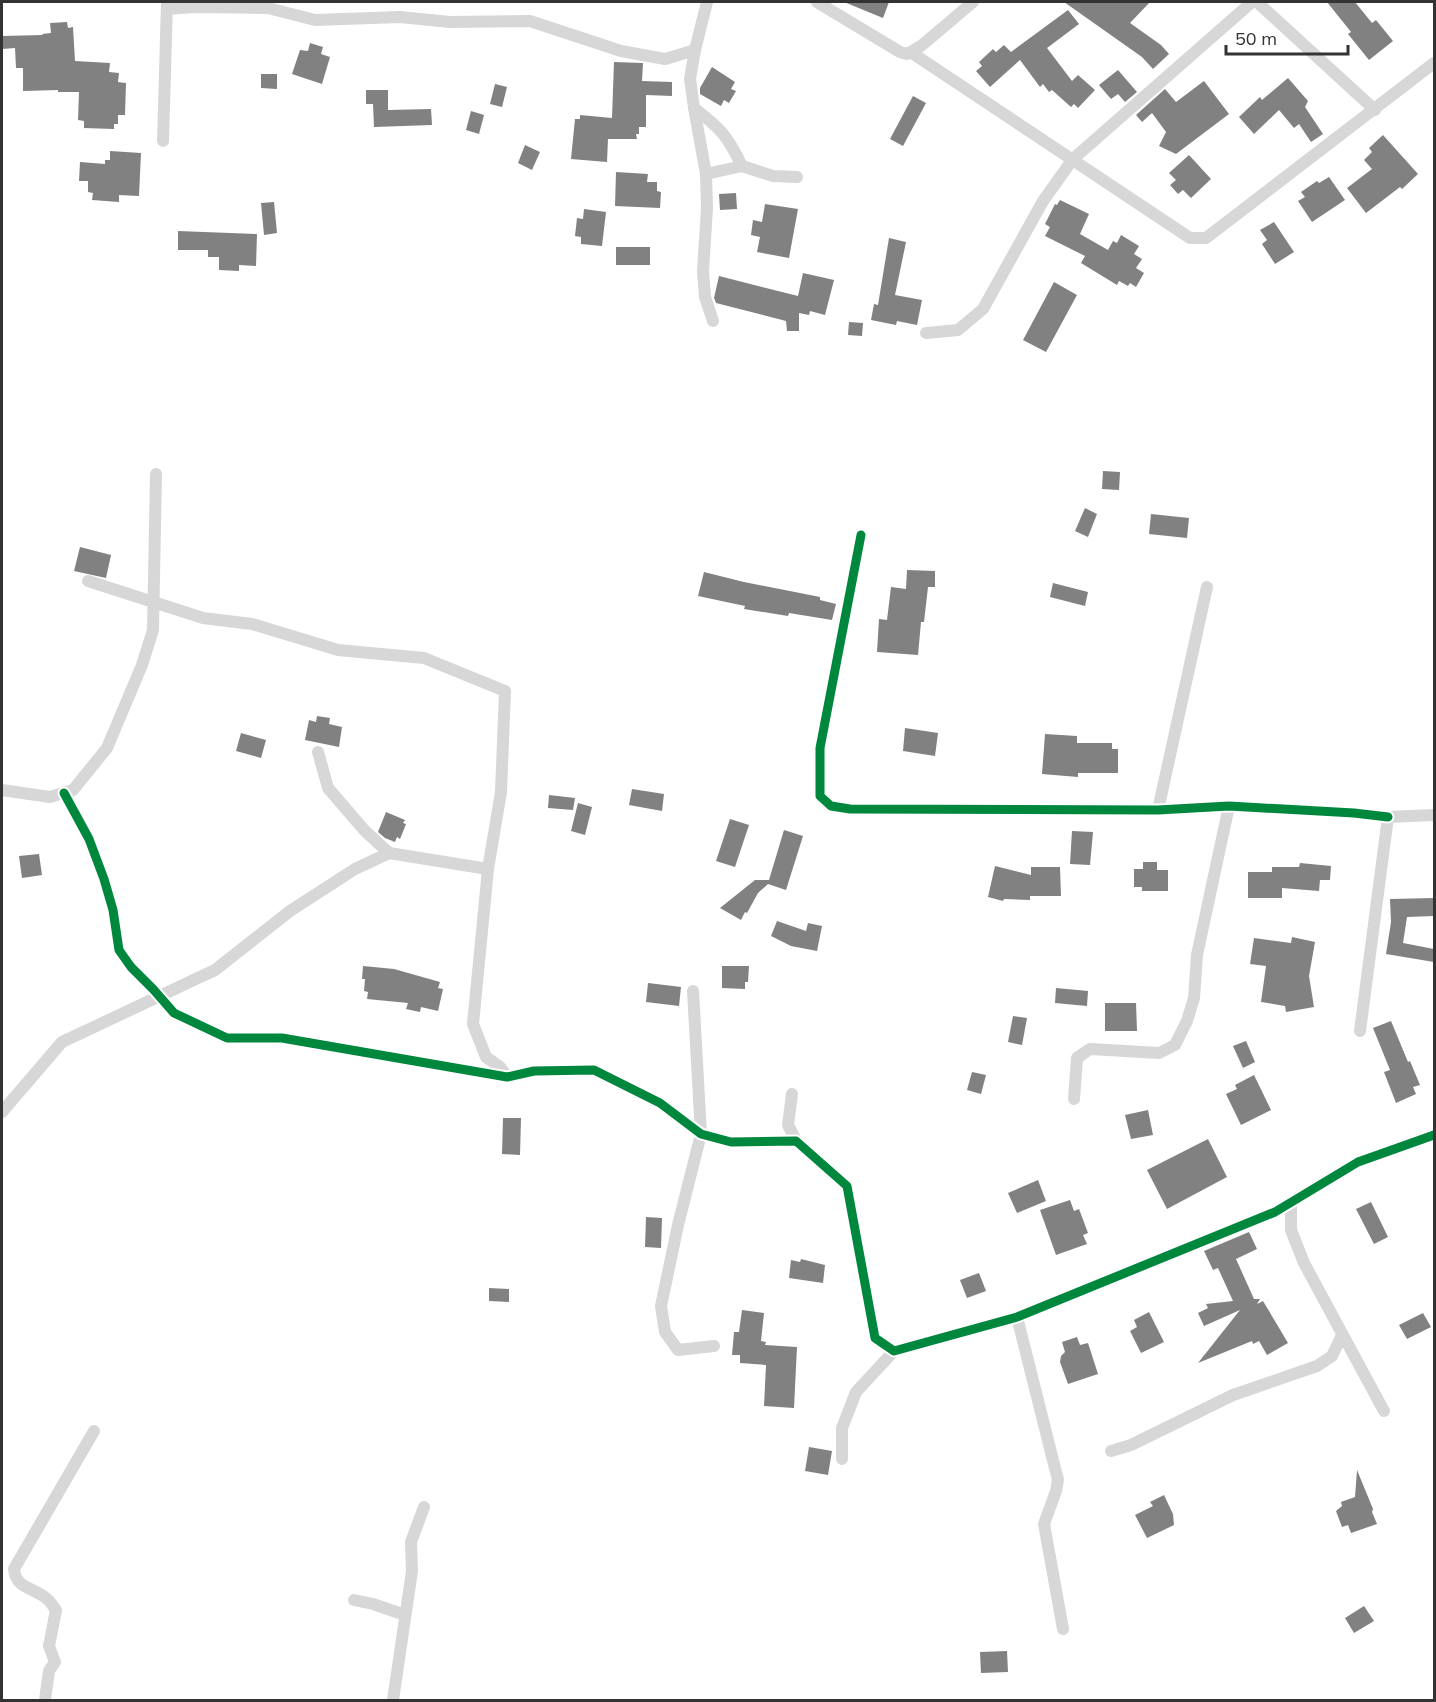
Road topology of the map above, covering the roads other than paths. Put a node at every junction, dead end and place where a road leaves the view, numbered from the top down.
1 (707, 2) edge
2 (817, 2) edge
3 (973, 2) edge
4 (1255, 2) edge
5 (167, 5) edge
6 (838, 7) edge
7 (695, 50) junction
8 (912, 53) junction
9 (1434, 63) edge
10 (694, 108) junction
11 (1375, 111) junction
12 (163, 141) dead end
13 (1073, 159) junction
14 (741, 166) junction
15 (706, 174) junction
16 (797, 177) dead end
17 (713, 321) dead end
18 (926, 333) dead end
19 (156, 474) dead end
20 (861, 535) dead end
21 (88, 581) dead end
22 (1207, 588) dead end
23 (153, 603) junction
24 (318, 752) dead end
25 (2, 790) edge
26 (64, 793) junction
27 (1229, 806) junction
28 (1158, 810) junction
29 (1434, 815) edge
30 (1388, 817) junction
31 (389, 853) junction
32 (489, 869) junction
33 (693, 991) dead end
34 (159, 996) junction
35 (1360, 1031) dead end
36 (507, 1077) junction
37 (792, 1094) dead end
38 (1074, 1099) dead end
39 (2, 1112) edge
40 (701, 1134) junction
41 (1434, 1135) edge
42 (796, 1141) junction
43 (1291, 1202) junction
44 (1017, 1317) junction
45 (1342, 1335) junction
46 (714, 1346) dead end
47 (894, 1352) junction
48 (1384, 1411) dead end
49 (94, 1431) dead end
50 (1111, 1451) dead end
51 (842, 1459) dead end
52 (424, 1507) dead end
53 (354, 1600) dead end
54 (405, 1615) junction
55 (1063, 1629) dead end
56 (45, 1701) edge
57 (393, 1701) edge

1 - 7 street
2 - 6 street
3 - 8 street
4 - 11 street
4 - 13 street
5 - 7 street
5 - 12 street
6 - 8 street
7 - 10 street
8 - 13 street
9 - 11 street
10 - 14 street
10 - 15 street
11 - 13 street
13 - 18 street
14 - 15 street
14 - 16 street
15 - 17 street
19 - 23 street
20 - 28 street
21 - 23 street
22 - 28 street
23 - 26 street
23 - 32 street
24 - 31 street
25 - 26 street
26 - 34 street
27 - 28 street
27 - 30 street
27 - 38 street
29 - 30 street
30 - 35 street
31 - 32 street
31 - 34 street
32 - 36 street
33 - 40 street
34 - 36 street
34 - 39 street
36 - 40 street
37 - 42 street
40 - 42 street
40 - 46 street
41 - 43 street
42 - 47 street
43 - 44 street
43 - 45 street
44 - 47 street
44 - 55 street
45 - 48 street
45 - 50 street
47 - 51 street
49 - 56 street
52 - 54 street
53 - 54 street
54 - 57 street

